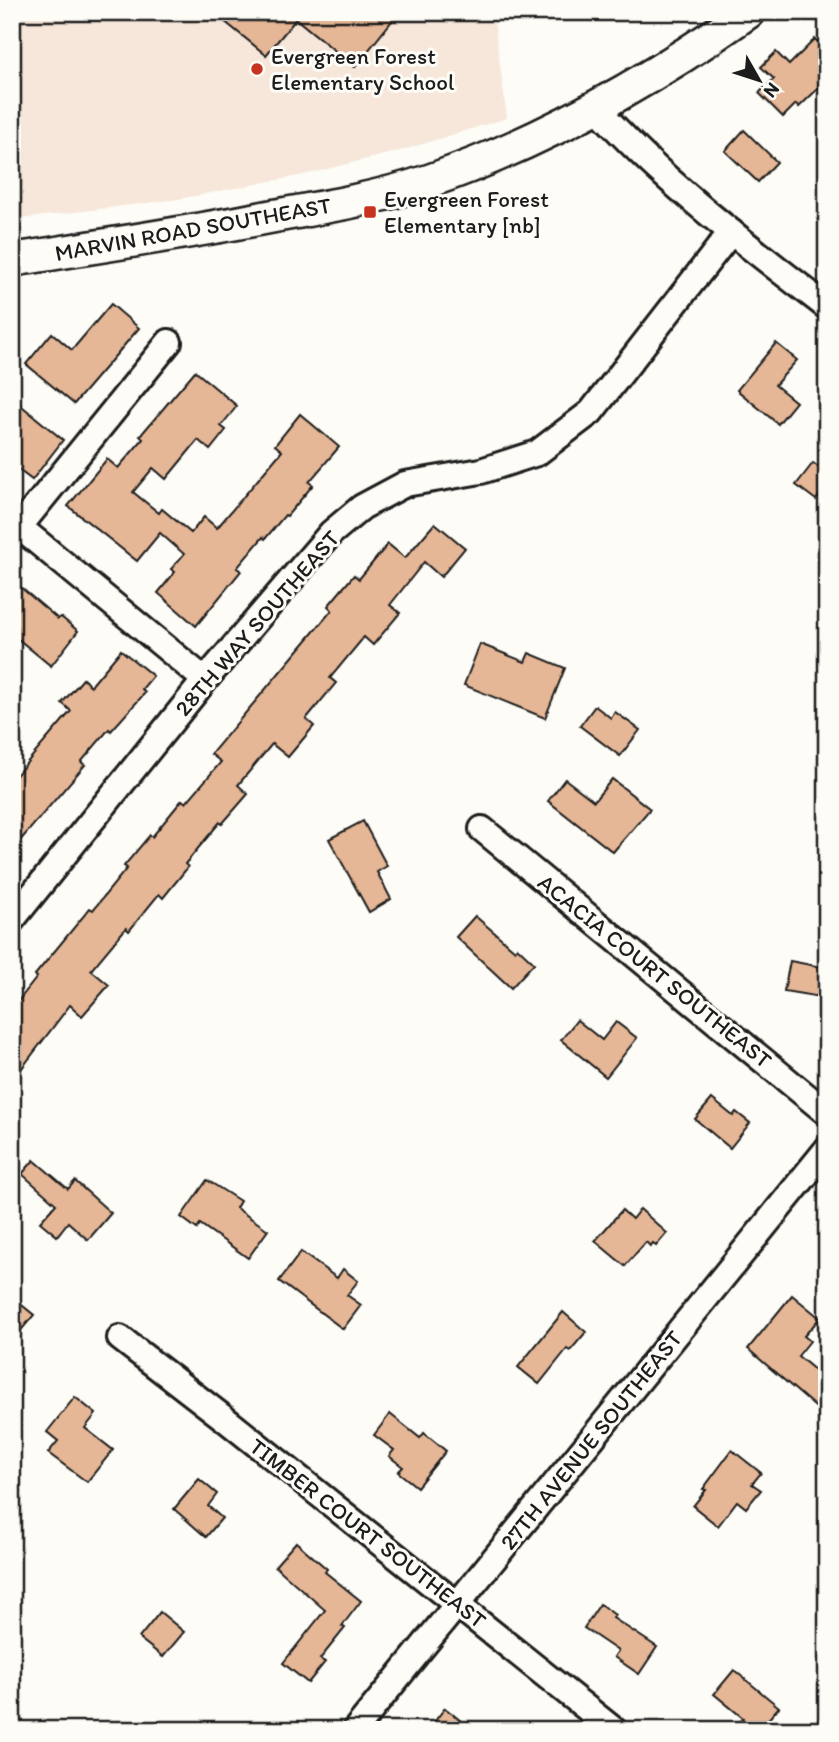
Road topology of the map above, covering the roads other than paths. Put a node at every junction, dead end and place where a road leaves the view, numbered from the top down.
1 (748, 12) edge
2 (596, 107) junction
3 (731, 232) junction
4 (12, 260) edge
5 (827, 307) edge
6 (169, 342) dead end
7 (16, 524) edge
8 (205, 680) junction
9 (482, 829) dead end
10 (12, 920) edge
11 (827, 1113) edge
12 (827, 1149) edge
13 (120, 1338) dead end
14 (458, 1603) junction
15 (355, 1730) edge
16 (614, 1730) edge

1 - 2 street, MARVIN ROAD SOUTHEAST
2 - 3 street
2 - 4 street, MARVIN ROAD SOUTHEAST
3 - 5 street
3 - 8 street, 28TH WAY SOUTHEAST
6 - 7 street
7 - 8 street
8 - 10 street, 28TH WAY SOUTHEAST
9 - 11 street, ACACIA COURT SOUTHEAST
12 - 14 street, 27TH AVENUE SOUTHEAST
13 - 14 street, TIMBER COURT SOUTHEAST
14 - 15 street, 27TH AVENUE SOUTHEAST
14 - 16 street, TIMBER COURT SOUTHEAST

